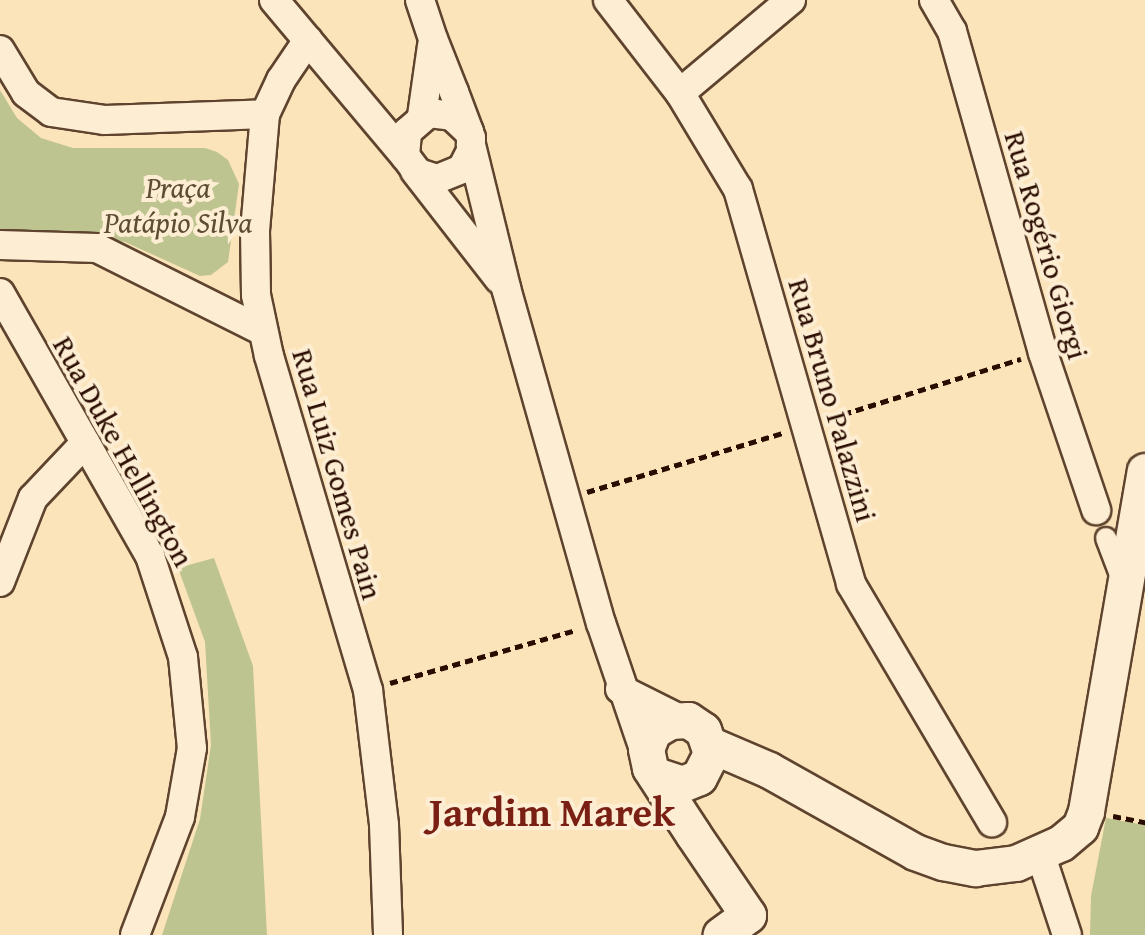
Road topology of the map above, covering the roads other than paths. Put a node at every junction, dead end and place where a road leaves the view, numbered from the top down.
1 (274, 0) edge
2 (420, 0) edge
3 (608, 0) edge
4 (791, 0) edge
5 (934, 0) edge
6 (433, 39) junction
7 (308, 40) junction
8 (0, 50) edge
9 (680, 93) junction
10 (266, 114) junction
11 (470, 138) junction
12 (412, 143) junction
13 (0, 246) edge
14 (506, 288) junction
15 (0, 293) edge
16 (263, 332) junction
17 (86, 443) junction
18 (1145, 472) edge
19 (1096, 510) dead end
20 (1106, 538) dead end
21 (0, 582) edge
22 (1125, 587) junction
23 (620, 689) junction
24 (680, 719) junction
25 (704, 762) junction
26 (651, 767) junction
27 (992, 822) dead end
28 (692, 834) junction
29 (1040, 853) junction
30 (743, 928) edge
31 (135, 935) edge
32 (388, 935) edge
33 (1067, 935) edge

1 - 7 street
2 - 6 street
3 - 9 street, Rua Bruno Palazzini
4 - 9 street
5 - 19 street, Rua Rogério Giorgi
6 - 11 street
6 - 12 street
7 - 10 street, Rua Luiz Gomes Pain
7 - 12 street
8 - 10 street
9 - 27 street, Rua Bruno Palazzini
10 - 16 street, Rua Luiz Gomes Pain
11 - 12 street
11 - 12 street
11 - 14 street
12 - 14 street
13 - 16 street
14 - 23 street
15 - 17 street, Rua Duke Hellington
16 - 32 street, Rua Luiz Gomes Pain
17 - 21 street
17 - 31 street, Rua Duke Hellington
18 - 22 street
20 - 22 street
22 - 29 street
23 - 24 street
23 - 26 street
24 - 25 street
24 - 26 street
25 - 26 street
25 - 28 street
25 - 29 street
26 - 28 street
28 - 30 street
29 - 33 street

